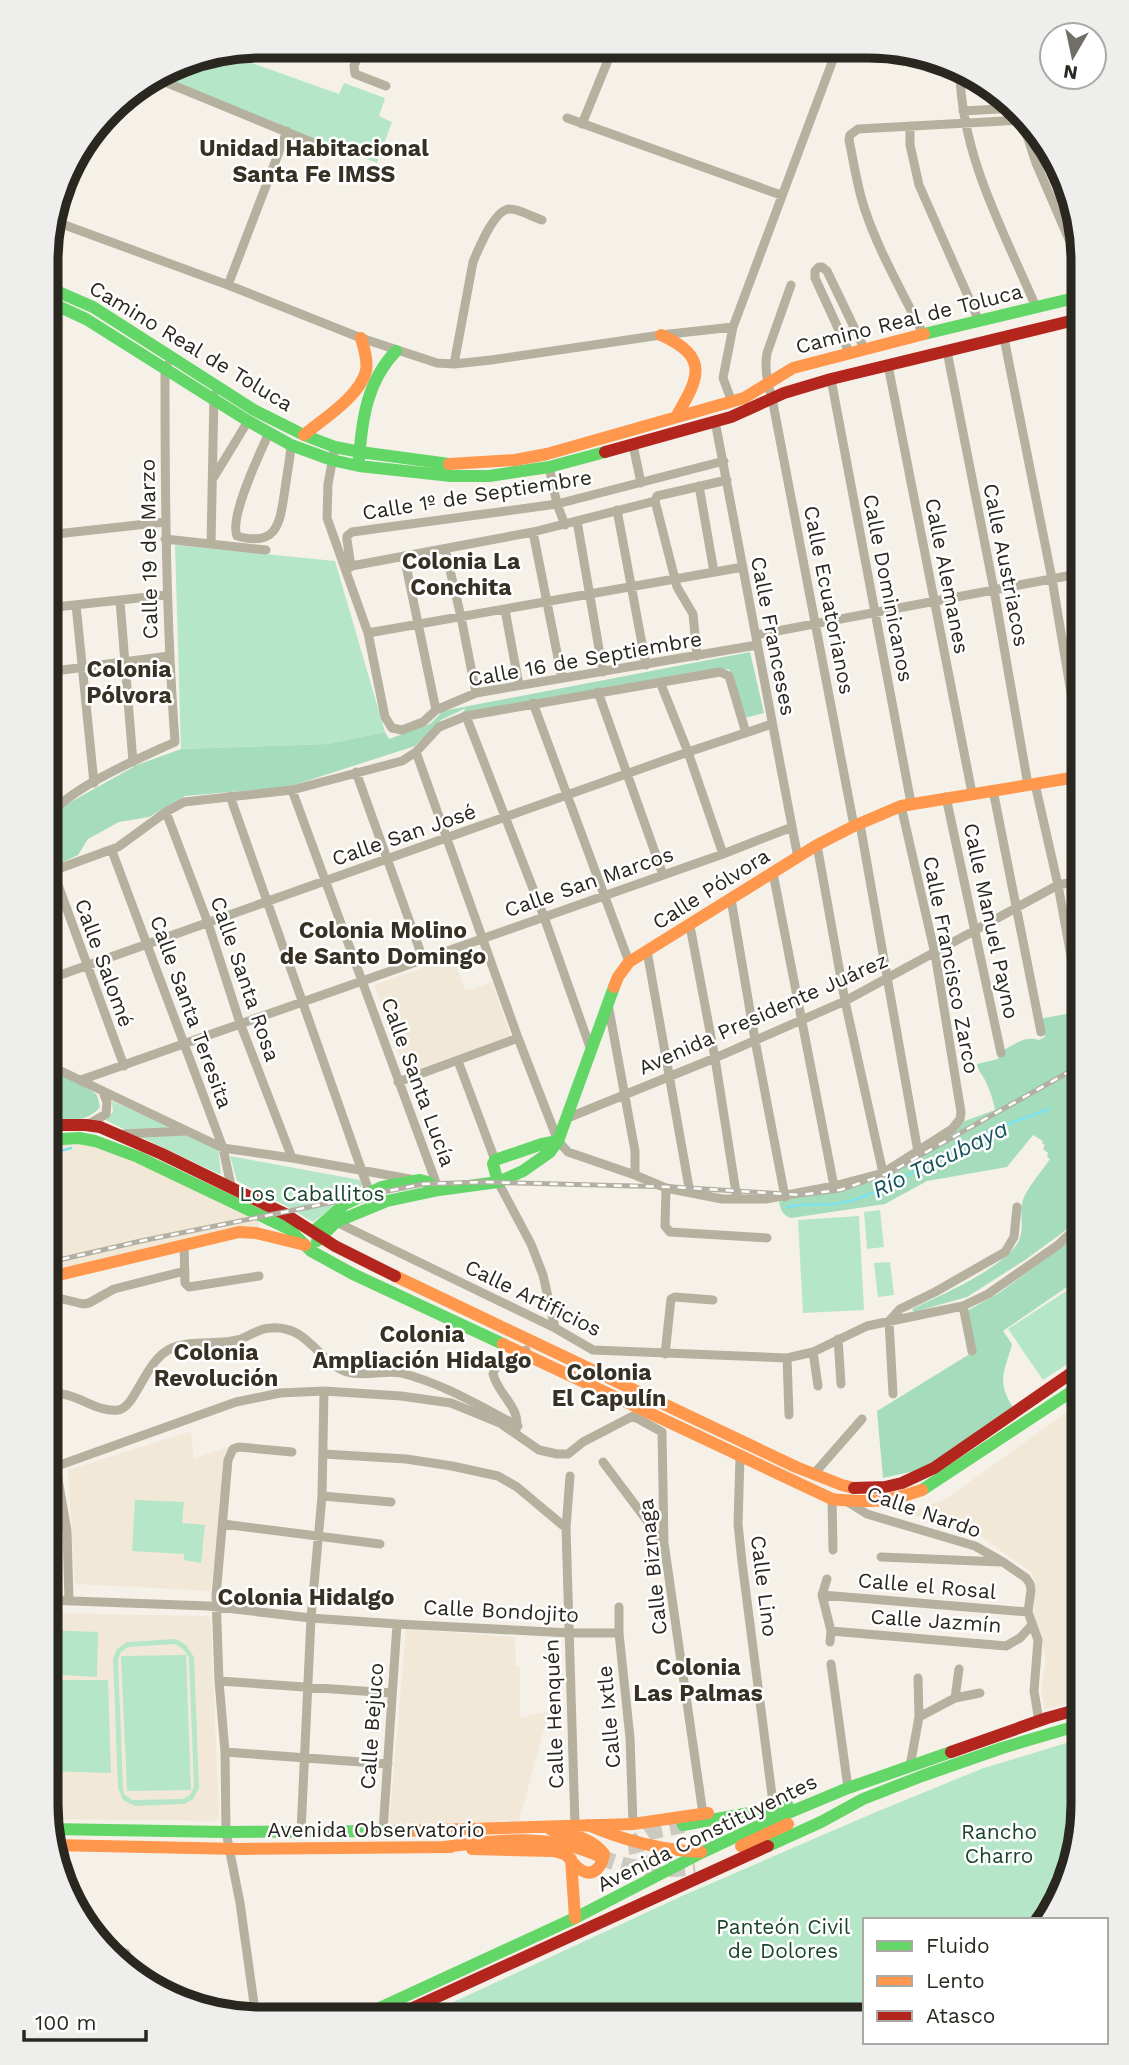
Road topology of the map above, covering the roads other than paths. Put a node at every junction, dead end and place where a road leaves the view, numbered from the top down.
1 (358, 58) edge
2 (609, 58) edge
3 (834, 58) edge
4 (961, 80) edge
5 (165, 82) edge
6 (386, 86) dead end
7 (1003, 109) edge
8 (963, 111) junction
9 (567, 118) dead end
10 (1014, 120) edge
11 (965, 123) junction
12 (582, 124) junction
13 (910, 127) junction
14 (287, 131) junction
15 (1028, 136) edge
16 (333, 150) dead end
17 (781, 195) junction
18 (542, 220) dead end
19 (61, 224) edge
20 (1070, 243) edge
21 (228, 285) junction
22 (791, 285) dead end
23 (58, 291) edge
24 (1071, 299) edge
25 (58, 306) edge
26 (1036, 307) junction
27 (979, 320) junction
28 (1071, 321) edge
29 (733, 327) junction
30 (922, 334) junction
31 (661, 335) junction
32 (361, 338) junction
33 (1004, 338) junction
34 (864, 348) junction
35 (396, 351) junction
36 (947, 351) junction
37 (849, 352) junction
38 (170, 357) junction
39 (454, 364) junction
40 (888, 365) junction
41 (165, 370) junction
42 (831, 379) junction
43 (767, 382) junction
44 (214, 384) junction
45 (772, 398) junction
46 (214, 399) junction
47 (732, 402) junction
48 (676, 417) junction
49 (248, 421) junction
50 (715, 421) junction
51 (287, 427) junction
52 (304, 435) junction
53 (280, 439) junction
54 (632, 445) junction
55 (359, 452) junction
56 (334, 454) junction
57 (724, 461) junction
58 (359, 466) junction
59 (549, 467) junction
60 (213, 478) junction
61 (727, 480) junction
62 (640, 483) junction
63 (699, 486) junction
64 (655, 501) junction
65 (557, 505) junction
66 (617, 510) junction
67 (165, 522) junction
68 (577, 522) junction
69 (565, 525) junction
70 (533, 532) junction
71 (58, 534) edge
72 (165, 539) junction
73 (211, 544) junction
74 (445, 549) junction
75 (267, 550) dead end
76 (404, 556) junction
77 (348, 567) junction
78 (743, 567) junction
79 (714, 572) junction
80 (1071, 575) edge
81 (676, 579) junction
82 (1052, 579) junction
83 (632, 587) junction
84 (994, 590) junction
85 (589, 594) junction
86 (166, 595) junction
87 (120, 601) junction
88 (934, 601) junction
89 (546, 602) junction
90 (76, 605) junction
91 (58, 607) edge
92 (505, 610) junction
93 (876, 613) junction
94 (461, 617) junction
95 (815, 623) junction
96 (418, 625) junction
97 (368, 633) junction
98 (756, 640) junction
99 (169, 656) junction
100 (697, 656) junction
101 (126, 662) junction
102 (646, 665) junction
103 (83, 667) junction
104 (58, 670) edge
105 (603, 672) junction
106 (562, 678) junction
107 (660, 682) junction
108 (519, 685) junction
109 (598, 692) junction
110 (476, 693) junction
111 (1071, 693) edge
112 (533, 704) junction
113 (436, 710) junction
114 (466, 716) junction
115 (772, 724) junction
116 (746, 733) junction
117 (415, 752) junction
118 (688, 752) junction
119 (133, 762) junction
120 (356, 772) junction
121 (626, 774) junction
122 (1071, 778) edge
123 (94, 783) junction
124 (1032, 784) junction
125 (292, 790) junction
126 (993, 790) junction
127 (972, 793) junction
128 (230, 796) junction
129 (568, 796) junction
130 (946, 797) junction
131 (58, 805) edge
132 (906, 805) junction
133 (166, 811) junction
134 (505, 818) junction
135 (857, 825) junction
136 (792, 827) junction
137 (447, 839) junction
138 (817, 845) junction
139 (112, 851) junction
140 (723, 854) junction
141 (798, 858) junction
142 (386, 860) junction
143 (58, 869) edge
144 (773, 873) junction
145 (663, 875) junction
146 (327, 881) junction
147 (1071, 882) edge
148 (1058, 885) junction
149 (58, 893) edge
150 (603, 896) junction
151 (731, 899) junction
152 (267, 902) junction
153 (1017, 908) junction
154 (544, 917) junction
155 (208, 923) junction
156 (690, 926) junction
157 (974, 932) junction
158 (483, 938) junction
159 (148, 944) junction
160 (647, 951) junction
161 (935, 954) junction
162 (1071, 956) edge
163 (423, 959) junction
164 (629, 962) junction
165 (85, 965) junction
166 (58, 975) edge
167 (888, 979) junction
168 (363, 980) junction
169 (302, 1001) junction
170 (845, 1001) junction
171 (608, 1002) junction
172 (801, 1020) junction
173 (240, 1023) junction
174 (1041, 1032) dead end
175 (518, 1038) junction
176 (755, 1040) junction
177 (183, 1044) junction
178 (591, 1050) junction
179 (1001, 1053) dead end
180 (715, 1058) junction
181 (458, 1061) junction
182 (124, 1066) junction
183 (58, 1069) edge
184 (671, 1076) junction
185 (81, 1080) junction
186 (398, 1082) junction
187 (103, 1092) junction
188 (626, 1094) junction
189 (565, 1119) junction
190 (58, 1125) edge
191 (86, 1125) junction
192 (187, 1130) junction
193 (118, 1135) junction
194 (58, 1139) edge
195 (558, 1141) junction
196 (223, 1148) junction
197 (918, 1152) junction
198 (292, 1158) junction
199 (495, 1160) junction
200 (364, 1172) junction
201 (883, 1173) junction
202 (635, 1174) junction
203 (419, 1180) junction
204 (498, 1182) junction
205 (230, 1186) junction
206 (834, 1186) junction
207 (666, 1188) junction
208 (439, 1189) junction
209 (369, 1191) junction
210 (690, 1193) junction
211 (785, 1196) junction
212 (737, 1199) junction
213 (1017, 1207) dead end
214 (331, 1220) junction
215 (1071, 1233) edge
216 (317, 1234) junction
217 (767, 1238) dead end
218 (184, 1244) junction
219 (308, 1248) junction
220 (185, 1271) junction
221 (58, 1275) edge
222 (259, 1276) dead end
223 (58, 1298) edge
224 (713, 1300) dead end
225 (963, 1306) junction
226 (889, 1321) junction
227 (555, 1328) junction
228 (838, 1339) junction
229 (529, 1342) junction
230 (972, 1351) dead end
231 (813, 1352) junction
232 (524, 1354) junction
233 (665, 1354) junction
234 (787, 1358) junction
235 (1071, 1373) edge
236 (841, 1384) dead end
237 (818, 1386) dead end
238 (324, 1391) junction
239 (1071, 1392) edge
240 (58, 1394) edge
241 (893, 1394) dead end
242 (1019, 1410) junction
243 (789, 1415) dead end
244 (862, 1419) dead end
245 (1028, 1421) junction
246 (516, 1429) junction
247 (292, 1452) dead end
248 (324, 1454) junction
249 (740, 1457) junction
250 (780, 1460) junction
251 (603, 1462) dead end
252 (58, 1466) edge
253 (773, 1472) junction
254 (813, 1475) junction
255 (570, 1476) dead end
256 (58, 1496) edge
257 (322, 1496) junction
258 (832, 1499) junction
259 (846, 1501) junction
260 (391, 1502) dead end
261 (223, 1524) junction
262 (566, 1528) junction
263 (319, 1536) junction
264 (380, 1544) dead end
265 (664, 1544) junction
266 (833, 1550) dead end
267 (881, 1557) dead end
268 (1003, 1562) junction
269 (827, 1579) dead end
270 (822, 1595) junction
271 (58, 1600) edge
272 (69, 1600) junction
273 (619, 1607) dead end
274 (217, 1608) junction
275 (1028, 1612) junction
276 (311, 1618) junction
277 (397, 1624) junction
278 (1032, 1625) junction
279 (831, 1632) junction
280 (570, 1633) junction
281 (619, 1633) junction
282 (830, 1643) dead end
283 (831, 1664) dead end
284 (959, 1669) dead end
285 (918, 1678) dead end
286 (219, 1681) junction
287 (308, 1686) junction
288 (391, 1693) junction
289 (981, 1693) dead end
290 (955, 1698) junction
291 (1071, 1712) edge
292 (919, 1717) junction
293 (1039, 1721) junction
294 (1071, 1727) edge
295 (225, 1752) junction
296 (305, 1757) junction
297 (388, 1764) junction
298 (910, 1767) junction
299 (935, 1771) junction
300 (848, 1788) junction
301 (828, 1796) junction
302 (773, 1803) junction
303 (788, 1806) junction
304 (703, 1814) junction
305 (633, 1824) junction
306 (582, 1825) junction
307 (683, 1825) tunnel mouth
308 (537, 1827) junction
309 (59, 1829) edge
310 (128, 1831) junction
311 (383, 1831) junction
312 (226, 1832) junction
313 (300, 1832) junction
314 (62, 1845) edge
315 (128, 1847) junction
316 (444, 1847) junction
317 (230, 1849) junction
318 (703, 1852) junction
319 (598, 1856) tunnel mouth
320 (571, 1859) junction
321 (695, 1867) tunnel mouth
322 (575, 1918) junction
323 (255, 2007) edge
324 (382, 2007) edge
325 (415, 2007) edge

1 - 6 street
2 - 12 street
3 - 17 street
4 - 8 street
5 - 14 street
7 - 8 street
8 - 11 street
9 - 12 street
10 - 11 street
11 - 13 street
11 - 26 street
12 - 17 street
13 - 27 street
13 - 30 street
14 - 16 street
14 - 21 street
15 - 20 street
17 - 29 street
18 - 39 street
19 - 21 street
21 - 32 street
22 - 43 street
23 - 38 main road, Camino Real de Toluca
24 - 26 main road, Camino Real de Toluca
25 - 41 main road, Camino Real de Toluca
26 - 27 main road, Camino Real de Toluca
27 - 30 main road, Camino Real de Toluca
28 - 33 main road, Camino Real de Toluca
29 - 31 street
29 - 47 street
30 - 34 main road, Camino Real de Toluca
31 - 39 street
31 - 48 main road
32 - 35 street
32 - 52 main road
33 - 36 main road, Camino Real de Toluca
33 - 82 street
34 - 37 main road, Camino Real de Toluca
34 - 37 street
35 - 39 street
35 - 55 main road
36 - 40 main road, Camino Real de Toluca
36 - 84 street, Calle Austriacos
37 - 43 main road, Camino Real de Toluca
38 - 41 street, Calle 19 de Marzo
38 - 44 main road, Camino Real de Toluca
40 - 42 main road, Camino Real de Toluca
40 - 88 street, Calle Alemanes
41 - 46 main road, Camino Real de Toluca
41 - 67 street, Calle 19 de Marzo
42 - 45 main road, Camino Real de Toluca
42 - 93 street, Calle Dominicanos
43 - 45 street, Calle Ecuatorianos
43 - 47 main road, Camino Real de Toluca
44 - 46 street
44 - 51 main road, Camino Real de Toluca
45 - 50 main road, Camino Real de Toluca
45 - 95 street, Calle Ecuatorianos
46 - 49 main road, Camino Real de Toluca
46 - 60 street
47 - 48 main road, Camino Real de Toluca
48 - 55 main road, Camino Real de Toluca
49 - 53 main road, Camino Real de Toluca
49 - 60 street
50 - 54 main road, Camino Real de Toluca
50 - 57 street, Calle Franceses
51 - 52 main road, Camino Real de Toluca
51 - 53 main road
52 - 56 main road, Camino Real de Toluca
53 - 53 street
53 - 56 main road, Camino Real de Toluca
54 - 59 main road, Camino Real de Toluca
54 - 62 street
55 - 56 main road, Camino Real de Toluca
55 - 58 main road
56 - 58 main road, Camino Real de Toluca
56 - 77 street
57 - 61 street, Calle Franceses
57 - 62 street, Calle 1º de Septiembre
58 - 59 main road, Camino Real de Toluca
59 - 65 street
60 - 73 street
61 - 63 street
61 - 78 street, Calle Franceses
62 - 65 street, Calle 1º de Septiembre
63 - 64 street
63 - 79 street
64 - 66 street
64 - 81 street
65 - 69 street
65 - 77 street, Calle 1º de Septiembre
66 - 68 street
66 - 83 street
67 - 71 street
67 - 72 street, Calle 19 de Marzo
68 - 69 street
68 - 85 street
69 - 70 street
70 - 74 street
70 - 89 street
72 - 73 street
72 - 86 street, Calle 19 de Marzo
73 - 75 street
74 - 76 street
74 - 94 street
76 - 77 street
76 - 96 street
77 - 97 street
78 - 79 street
78 - 98 street, Calle Franceses
79 - 81 street
80 - 82 street, Calle 16 de Septiembre
81 - 83 street
81 - 100 street
82 - 84 street, Calle 16 de Septiembre
82 - 111 street
83 - 85 street
83 - 102 street
84 - 88 street, Calle 16 de Septiembre
84 - 124 street, Calle Austriacos
85 - 89 street
85 - 105 street
86 - 87 street
86 - 99 street, Calle 19 de Marzo
87 - 90 street
87 - 101 street
88 - 93 street, Calle 16 de Septiembre
88 - 127 street, Calle Alemanes
89 - 92 street
89 - 106 street
90 - 91 street
90 - 103 street
92 - 94 street
92 - 108 street
93 - 95 street, Calle 16 de Septiembre
93 - 132 street, Calle Dominicanos
94 - 96 street
94 - 110 street
95 - 98 street, Calle 16 de Septiembre
95 - 135 street, Calle Ecuatorianos
96 - 97 street
96 - 113 street
97 - 113 street, Calle 16 de Septiembre
98 - 100 street, Calle 16 de Septiembre
98 - 115 street, Calle Franceses
99 - 101 street
99 - 119 street, Calle 19 de Marzo
100 - 102 street, Calle 16 de Septiembre
101 - 103 street
101 - 119 street
102 - 105 street, Calle 16 de Septiembre
103 - 104 street
103 - 123 street
105 - 106 street, Calle 16 de Septiembre
106 - 108 street, Calle 16 de Septiembre
107 - 109 street
107 - 116 street
107 - 118 street
108 - 110 street, Calle 16 de Septiembre
109 - 112 street
109 - 121 street
110 - 113 street, Calle 16 de Septiembre
112 - 114 street
112 - 129 street
114 - 117 street
114 - 134 street
115 - 116 street, Calle San José
115 - 136 street, Calle Franceses
116 - 118 street, Calle San José
117 - 120 street
117 - 137 street
118 - 121 street, Calle San José
118 - 140 street
119 - 123 street
120 - 125 street
120 - 142 street
121 - 129 street, Calle San José
121 - 145 street
122 - 124 main road, Calle Pólvora
123 - 131 street
124 - 126 main road, Calle Pólvora
124 - 148 street, Calle Austriacos
125 - 128 street
125 - 146 street, Calle Santa Lucía
126 - 127 main road, Calle Pólvora
126 - 153 street
127 - 130 main road, Calle Pólvora
128 - 133 street
128 - 152 street
129 - 134 street, Calle San José
129 - 150 street
130 - 132 main road, Calle Pólvora
130 - 157 street, Calle Manuel Payno
132 - 135 main road, Calle Pólvora
132 - 161 street, Calle Francisco Zarco
133 - 139 street
133 - 155 street, Calle Santa Rosa
134 - 137 street, Calle San José
134 - 154 street
135 - 138 main road, Calle Pólvora
135 - 167 street, Calle Ecuatorianos
136 - 140 street, Calle San Marcos
136 - 141 street, Calle Franceses
137 - 142 street, Calle San José
137 - 158 street
138 - 141 main road, Calle Pólvora
138 - 170 street
139 - 143 street
139 - 159 street, Calle Santa Teresita
140 - 145 street, Calle San Marcos
141 - 144 main road, Calle Pólvora
142 - 146 street, Calle San José
142 - 163 street
144 - 151 main road, Calle Pólvora
144 - 172 street
145 - 150 street, Calle San Marcos
146 - 152 street, Calle San José
146 - 168 street, Calle Santa Lucía
147 - 148 street, Avenida Presidente Juárez
148 - 153 street, Avenida Presidente Juárez
148 - 162 street, Calle Austriacos
149 - 165 street, Calle Salomé
150 - 154 street, Calle San Marcos
150 - 164 street
151 - 156 main road, Calle Pólvora
151 - 176 street
152 - 155 street, Calle San José
152 - 169 street
153 - 157 street, Avenida Presidente Juárez
153 - 174 street
154 - 158 street, Calle San Marcos
154 - 178 street
155 - 159 street, Calle San José
155 - 173 street, Calle Santa Rosa
156 - 160 main road, Calle Pólvora
156 - 180 street
157 - 161 street, Avenida Presidente Juárez
157 - 179 street, Calle Manuel Payno
158 - 163 street, Calle San Marcos
158 - 175 street
159 - 165 street, Calle San José
159 - 177 street, Calle Santa Teresita
160 - 164 main road, Calle Pólvora
160 - 184 street
161 - 167 street, Avenida Presidente Juárez
161 - 197 street, Calle Francisco Zarco
163 - 168 street, Calle San Marcos
164 - 171 main road, Calle Pólvora
165 - 166 street, Calle San José
165 - 182 street, Calle Salomé
167 - 170 street, Avenida Presidente Juárez
167 - 197 street, Calle Ecuatorianos
168 - 169 street, Calle San Marcos
168 - 186 street, Calle Santa Lucía
169 - 173 street, Calle San Marcos
169 - 200 street
170 - 172 street, Avenida Presidente Juárez
170 - 201 street
171 - 178 main road, Calle Pólvora
171 - 188 street
172 - 176 street, Avenida Presidente Juárez
172 - 206 street
173 - 177 street, Calle San Marcos
173 - 198 street, Calle Santa Rosa
175 - 181 street
175 - 195 street
176 - 180 street, Avenida Presidente Juárez
176 - 211 street
177 - 182 street, Calle San Marcos
177 - 196 street, Calle Santa Teresita
178 - 189 main road, Calle Pólvora
180 - 184 street, Avenida Presidente Juárez
180 - 212 street
181 - 186 street
181 - 199 street
182 - 185 street, Calle San Marcos
183 - 185 street
184 - 188 street, Avenida Presidente Juárez
184 - 210 street
185 - 187 street
186 - 208 street, Calle Santa Lucía
187 - 191 street
187 - 192 street
188 - 189 street, Avenida Presidente Juárez
188 - 202 street
189 - 195 main road, Calle Pólvora
190 - 191 main road
191 - 193 main road
192 - 193 street
192 - 196 street
193 - 205 main road
194 - 219 main road
195 - 199 main road
195 - 202 street
195 - 204 main road
196 - 198 street
196 - 205 street, Calle Santa Teresita
197 - 201 street
198 - 200 street
199 - 204 main road
200 - 203 street
200 - 209 street
201 - 206 street
202 - 207 street
203 - 208 main road
203 - 209 main road
204 - 208 main road
204 - 227 street
205 - 216 main road
206 - 211 street
207 - 210 street
207 - 217 street
208 - 214 main road
209 - 214 main road
210 - 212 street
211 - 212 street
213 - 226 street, Calle Artificios
214 - 216 main road
214 - 227 street, Calle Artificios
215 - 225 street, Calle Artificios
216 - 219 main road
216 - 229 main road
218 - 219 main road
218 - 220 street
218 - 221 main road
219 - 232 main road
220 - 222 street
220 - 223 street
224 - 233 street
225 - 226 street, Calle Artificios
225 - 230 street
226 - 228 street, Calle Artificios
226 - 241 street
227 - 233 street, Calle Artificios
228 - 231 street, Calle Artificios
228 - 236 street
229 - 232 street
229 - 250 main road
231 - 234 street, Calle Artificios
231 - 237 street
232 - 246 street
232 - 249 main road
233 - 234 street, Calle Artificios
234 - 243 street
235 - 242 main road
238 - 246 street
238 - 248 street
238 - 252 street
239 - 245 main road
240 - 246 street
242 - 245 main road
242 - 254 main road
244 - 254 street
245 - 259 main road
246 - 265 street, Calle Biznaga
247 - 261 street
248 - 257 street
248 - 262 street
249 - 253 main road
249 - 302 street, Calle Lino
250 - 253 main road
250 - 254 main road
251 - 265 street
253 - 258 main road
255 - 262 street, Calle Henquén
256 - 272 street
257 - 260 street
257 - 263 street
258 - 259 main road
258 - 266 street
259 - 268 street, Calle Nardo
261 - 263 street
261 - 274 street
262 - 280 street, Calle Henquén
263 - 264 street
263 - 276 street
265 - 304 street, Calle Biznaga
267 - 268 street
268 - 275 street, Calle Nardo
269 - 270 street
270 - 275 street, Calle el Rosal
270 - 279 street
271 - 272 street, Calle Bondojito
272 - 274 street, Calle Bondojito
273 - 281 street, Calle Ixtle
274 - 276 street, Calle Bondojito
274 - 286 street
275 - 278 street
276 - 277 street, Calle Bondojito
276 - 287 street
277 - 280 street, Calle Bondojito
277 - 288 street, Calle Bejuco
278 - 279 street, Calle Jazmín
278 - 293 street
279 - 282 street
280 - 281 street, Calle Bondojito
280 - 306 street, Calle Henquén
281 - 305 street, Calle Ixtle
283 - 300 street
284 - 290 street
285 - 292 street
286 - 287 street
286 - 295 street
287 - 288 street
287 - 296 street
288 - 297 street, Calle Bejuco
289 - 290 street
290 - 292 street
291 - 293 main road, Avenida Constituyentes
292 - 298 street
293 - 298 main road, Avenida Constituyentes
294 - 299 main road, Avenida Constituyentes
295 - 296 street
295 - 312 street
296 - 297 street
296 - 313 street
297 - 311 street, Calle Bejuco
298 - 300 main road, Avenida Constituyentes
299 - 321 main road
299 - 325 main road, Avenida Constituyentes
300 - 301 main road, Avenida Constituyentes
301 - 303 main road
301 - 318 main road, Avenida Constituyentes
302 - 303 main road, Avenida Observatorio
302 - 304 main road, Avenida Observatorio
303 - 307 main road
304 - 305 main road, Avenida Observatorio
305 - 306 main road, Avenida Observatorio
306 - 308 main road, Avenida Observatorio
306 - 318 main road
308 - 311 main road, Avenida Observatorio
308 - 320 main road, Avenida Observatorio
309 - 310 main road, Avenida Observatorio
310 - 312 main road, Avenida Observatorio
310 - 315 main road
311 - 313 main road, Avenida Observatorio
312 - 313 main road, Avenida Observatorio
312 - 317 street
314 - 315 main road, Avenida Observatorio
315 - 317 main road, Avenida Observatorio
316 - 317 main road, Avenida Observatorio
316 - 319 main road
316 - 320 main road, Avenida Observatorio
317 - 323 street
318 - 322 main road, Avenida Constituyentes
320 - 322 main road
322 - 324 main road, Avenida Constituyentes

